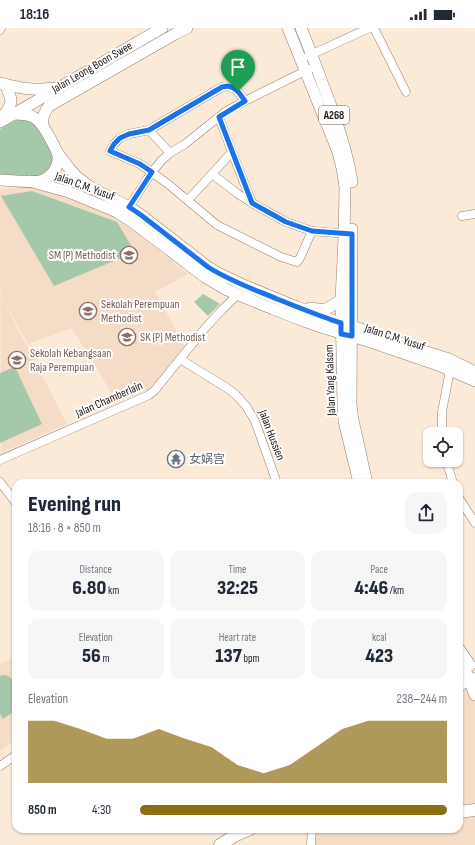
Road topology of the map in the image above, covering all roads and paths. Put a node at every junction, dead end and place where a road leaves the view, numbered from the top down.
1 (162, 28) edge
2 (187, 28) edge
3 (288, 28) edge
4 (301, 28) edge
5 (371, 28) edge
6 (374, 28) edge
7 (312, 54) junction
8 (301, 59) junction
9 (311, 68) junction
10 (2, 83) edge
11 (59, 87) junction
12 (406, 92) dead end
13 (245, 101) junction
14 (14, 114) junction
15 (219, 117) junction
16 (0, 121) edge
17 (43, 125) junction
18 (149, 130) junction
19 (57, 152) junction
20 (232, 152) junction
21 (170, 153) junction
22 (152, 172) junction
23 (212, 174) junction
24 (0, 180) edge
25 (29, 181) junction
26 (188, 200) junction
27 (252, 203) junction
28 (129, 207) junction
29 (475, 214) edge
30 (462, 216) dead end
31 (312, 231) junction
32 (348, 234) junction
33 (238, 294) junction
34 (341, 300) junction
35 (297, 306) junction
36 (346, 330) junction
37 (180, 359) junction
38 (450, 370) junction
39 (475, 372) edge
40 (475, 381) edge
41 (442, 427) edge
42 (0, 460) edge
43 (448, 467) edge
44 (276, 479) edge
45 (358, 479) edge
46 (366, 479) edge
47 (452, 479) edge
48 (0, 482) edge
49 (12, 498) edge
50 (463, 504) edge
51 (475, 523) edge
52 (463, 656) edge
53 (463, 664) edge
54 (473, 673) edge
55 (463, 684) edge
56 (475, 695) edge
57 (12, 758) edge
58 (0, 766) edge
59 (475, 810) edge
60 (463, 812) edge
61 (231, 833) edge
62 (312, 833) edge
63 (220, 845) edge
64 (311, 845) edge

1 - 11 main road, Jalan Leong Boon Swee
2 - 17 main road, Jalan Leong Boon Swee
3 - 8 main road, A268
4 - 7 main road, A268
5 - 7 street
6 - 12 street
7 - 8 street
7 - 9 main road, A268
8 - 9 main road, A268
9 - 13 street
9 - 32 main road, A268
10 - 11 main road
10 - 16 main road
11 - 14 main road, Jalan Leong Boon Swee
13 - 15 street
13 - 18 street
14 - 16 main road, Jalan Leong Boon Swee
14 - 17 main road
15 - 20 street
15 - 21 street
17 - 19 main road, Jalan C.M. Yusuf
18 - 21 street
18 - 22 street
19 - 25 main road
19 - 28 main road, Jalan C.M. Yusuf
20 - 23 street
20 - 27 street
21 - 22 street
22 - 26 street
22 - 28 street
23 - 26 street
23 - 27 street
24 - 25 main road
25 - 33 main road, Jalan C.M. Yusuf
26 - 31 street
27 - 31 street
28 - 35 main road, Jalan C.M. Yusuf
29 - 30 street
31 - 32 street
32 - 34 main road, A268
32 - 36 main road, A268
33 - 36 main road, Jalan C.M. Yusuf
33 - 37 street, Jalan Chamberlain
34 - 35 main road
34 - 36 main road, A268
35 - 36 main road, Jalan C.M. Yusuf
36 - 38 main road, Jalan C.M. Yusuf
36 - 39 main road, Jalan C.M. Yusuf
36 - 45 main road, Jalan Yang Kalsom
36 - 46 main road, Jalan Yang Kalsom
37 - 42 street, Jalan Chamberlain
37 - 44 street, Jalan Hussien
38 - 40 main road, Jalan C.M. Yusuf
38 - 41 street
43 - 47 street
48 - 49 street
50 - 51 street
52 - 54 main road
53 - 54 main road
54 - 55 street
54 - 56 main road
57 - 58 street
59 - 60 highway
61 - 63 highway
62 - 64 street

